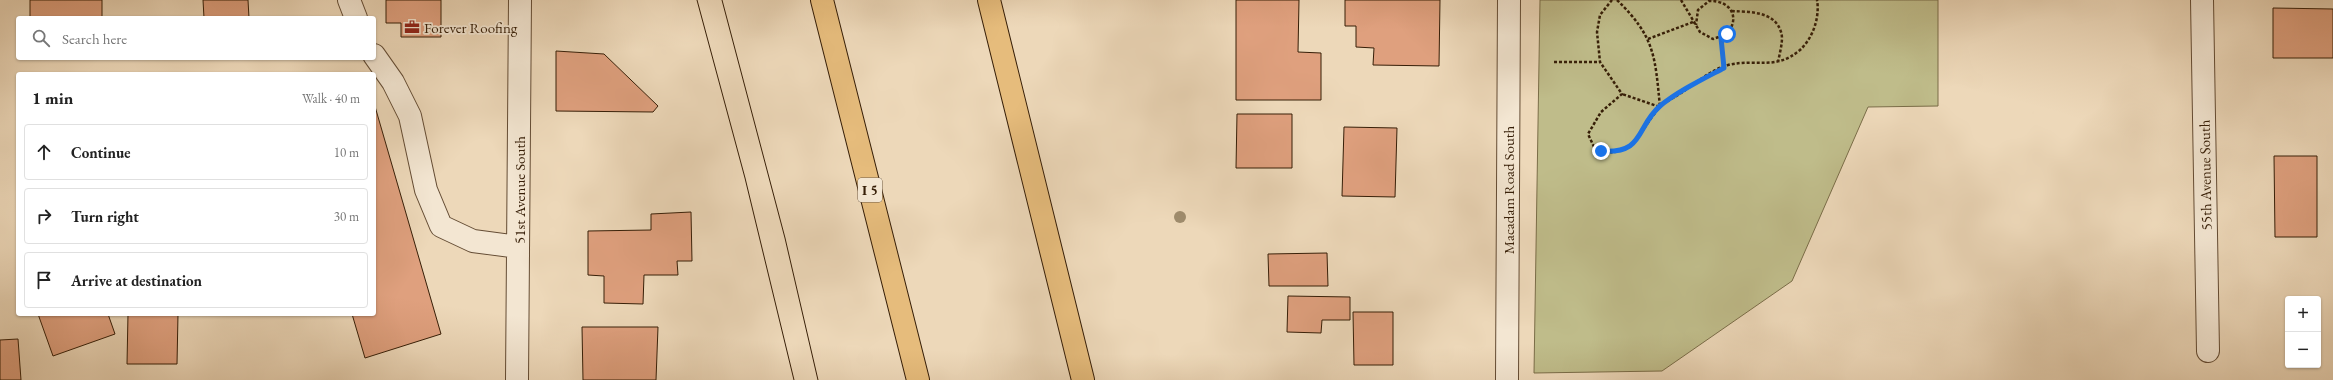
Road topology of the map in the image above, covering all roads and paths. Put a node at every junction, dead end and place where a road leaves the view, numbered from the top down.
1 (349, 0) edge
2 (520, 0) edge
3 (822, 0) edge
4 (990, 0) edge
5 (1509, 0) edge
6 (1612, 0) edge
7 (1617, 0) edge
8 (1681, 0) edge
9 (1717, 0) edge
10 (1817, 0) edge
11 (2202, 0) edge
12 (1732, 11) junction
13 (355, 16) edge
14 (1693, 22) junction
15 (1696, 25) junction
16 (1721, 38) junction
17 (1648, 39) junction
18 (376, 58) edge
19 (1554, 62) dead end
20 (1600, 62) junction
21 (1778, 63) junction
22 (1724, 68) junction
23 (1622, 94) junction
24 (1660, 107) junction
25 (518, 247) junction
26 (2208, 351) dead end
27 (517, 380) edge
28 (918, 380) edge
29 (1083, 380) edge
30 (1507, 380) edge

1 - 13 street
2 - 25 street, 51st Avenue South
3 - 28 highway, I 5
4 - 29 highway
5 - 30 street, Macadam Road South
6 - 20 path
7 - 17 path
8 - 14 path
9 - 12 path
9 - 15 path
10 - 21 path
11 - 26 street, 55th Avenue South
12 - 16 path
12 - 21 path
14 - 15 path
14 - 17 path
15 - 16 path
16 - 22 path
17 - 24 path
18 - 25 street
19 - 20 path
20 - 23 path
21 - 22 path
22 - 24 path
23 - 24 path
23 - 24 path
25 - 27 street, 51st Avenue South

